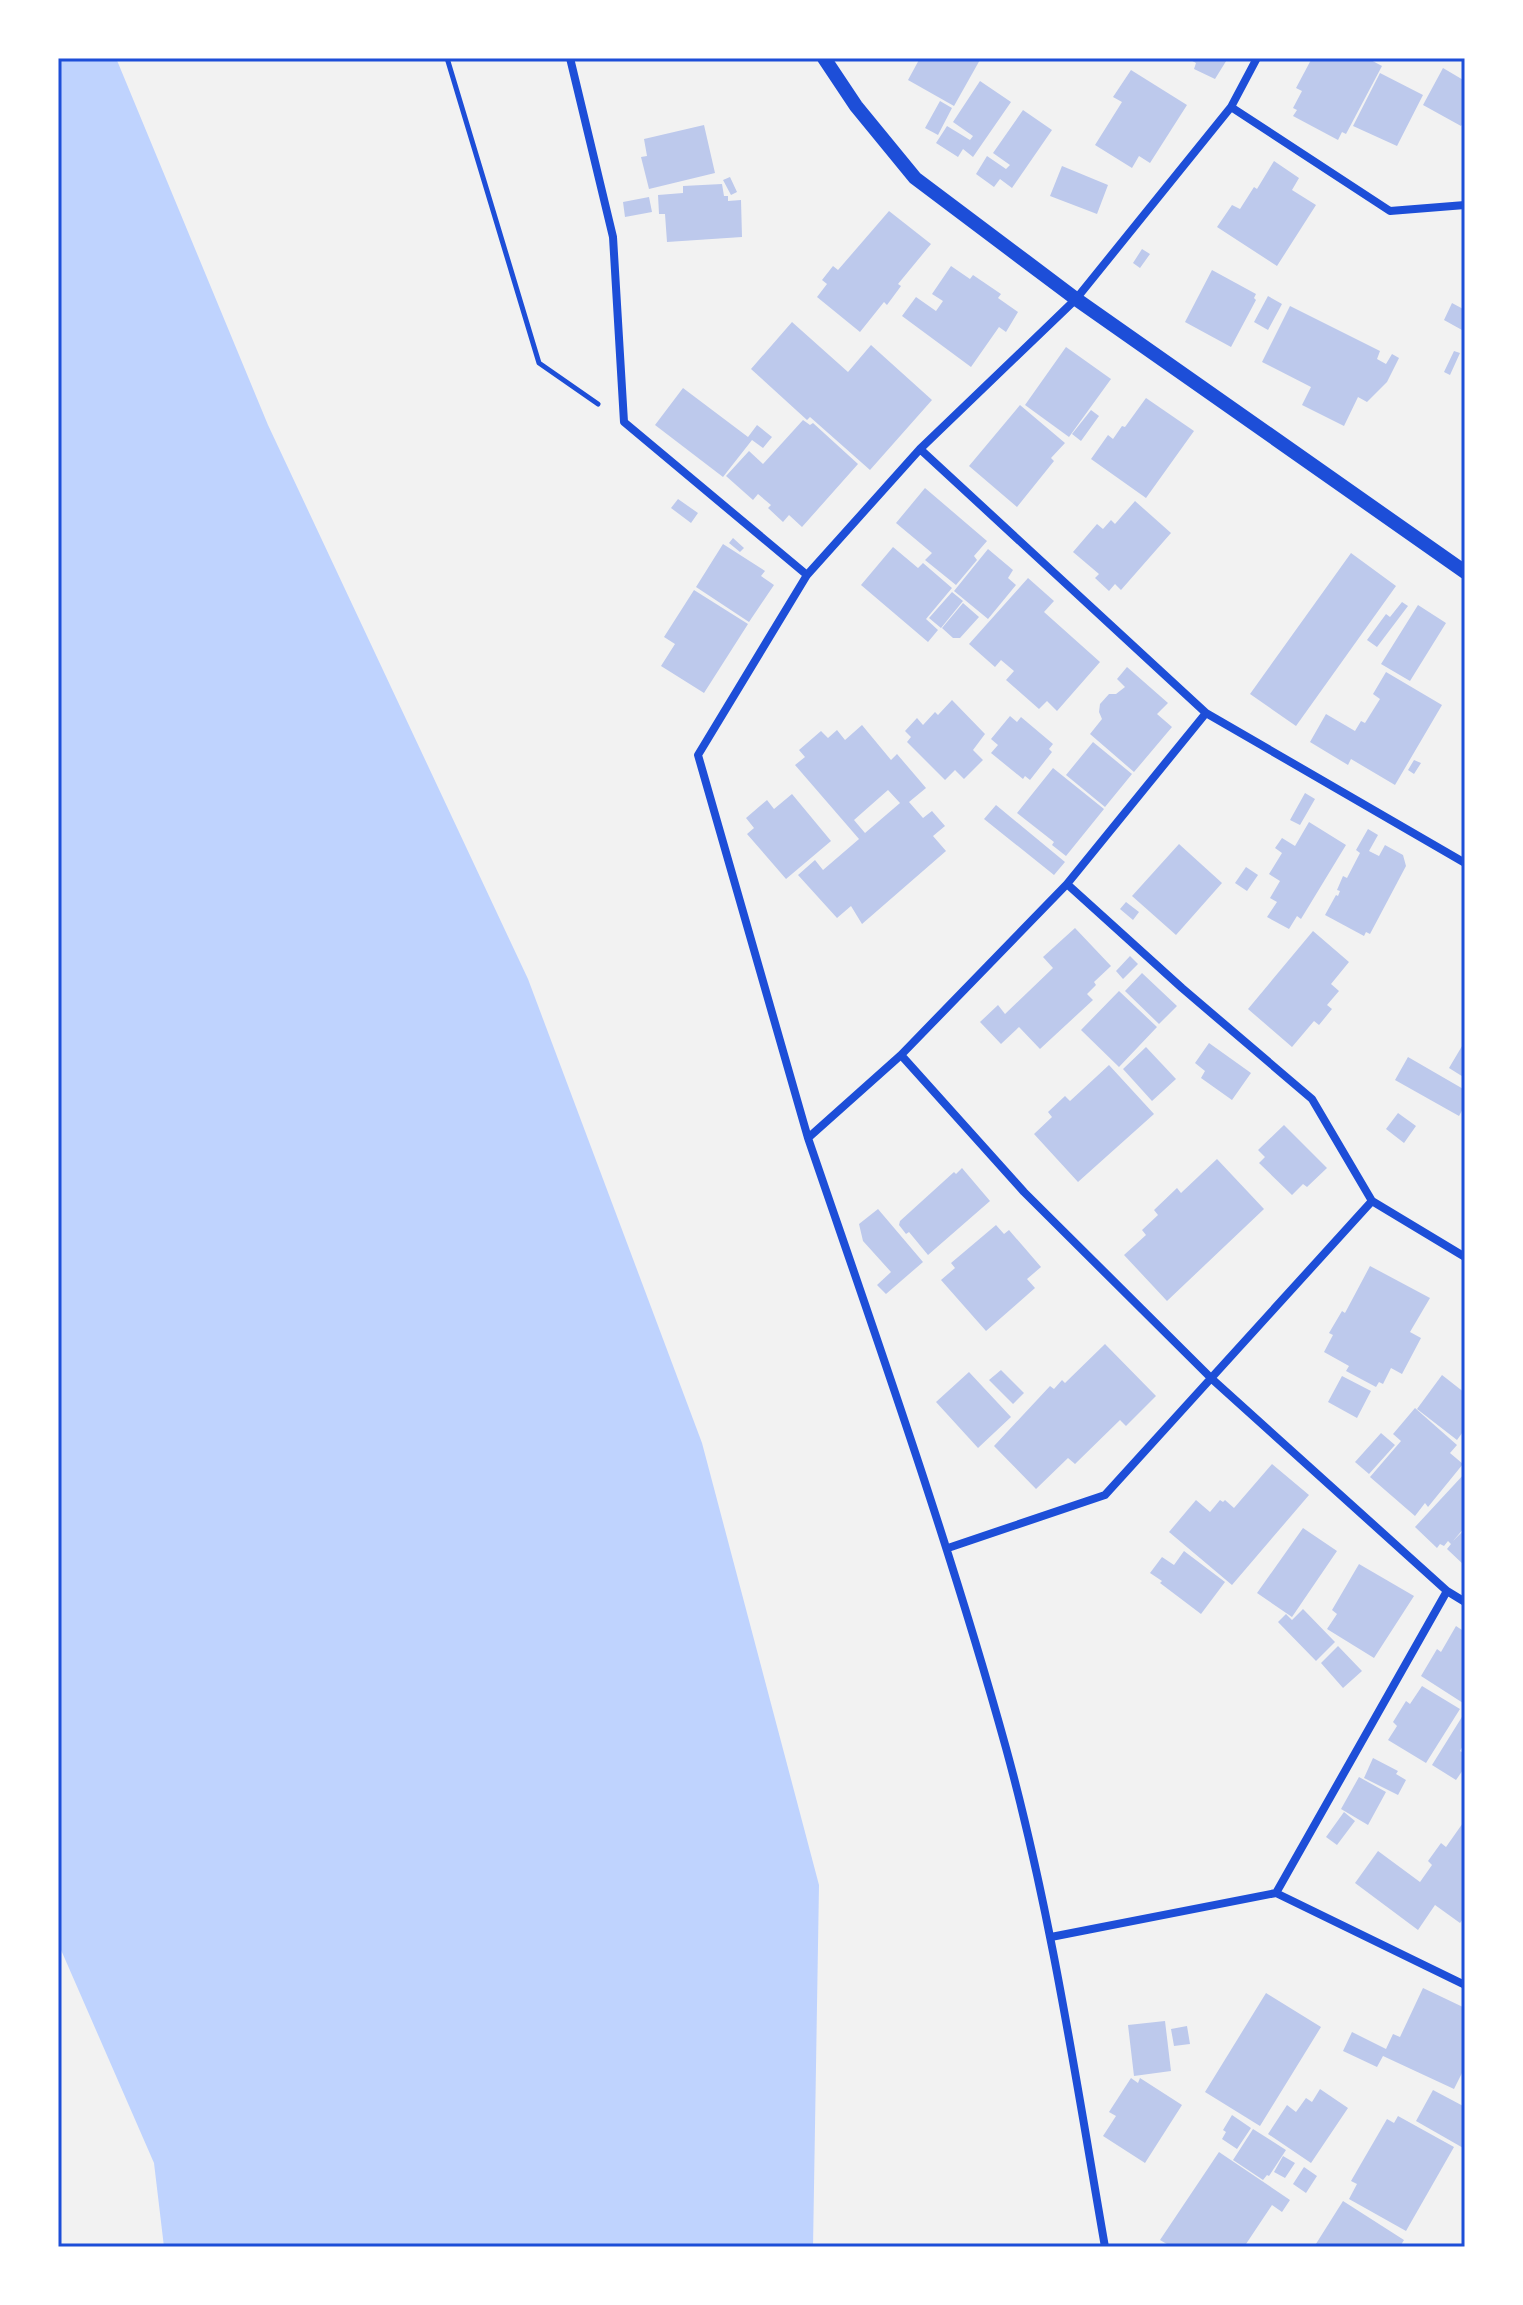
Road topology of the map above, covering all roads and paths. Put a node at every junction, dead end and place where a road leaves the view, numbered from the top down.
1 (447, 58) edge
2 (570, 58) edge
3 (824, 58) edge
4 (1257, 58) edge
5 (1231, 107) junction
6 (1465, 205) edge
7 (1076, 299) junction
8 (624, 422) junction
9 (920, 449) junction
10 (1465, 572) edge
11 (807, 575) junction
12 (1206, 713) junction
13 (1465, 863) edge
14 (1067, 884) junction
15 (901, 1055) junction
16 (808, 1138) junction
17 (1372, 1201) junction
18 (1465, 1257) edge
19 (1212, 1379) junction
20 (948, 1548) junction
21 (1447, 1591) junction
22 (1465, 1602) edge
23 (1276, 1893) junction
24 (1051, 1937) junction
25 (1465, 1985) edge
26 (1105, 2247) edge

1 - 8 path
2 - 8 street
3 - 7 street
4 - 5 street
5 - 6 street
5 - 7 street
7 - 9 street
7 - 10 street
8 - 11 street
9 - 11 street
9 - 12 street
11 - 16 street
12 - 13 street
12 - 14 street
14 - 15 street
14 - 17 street
15 - 16 street
15 - 19 street
16 - 20 street
17 - 18 street
17 - 19 street
19 - 20 street
19 - 21 street
20 - 24 street
21 - 22 street
21 - 23 street
23 - 24 street
23 - 25 street
24 - 26 street

